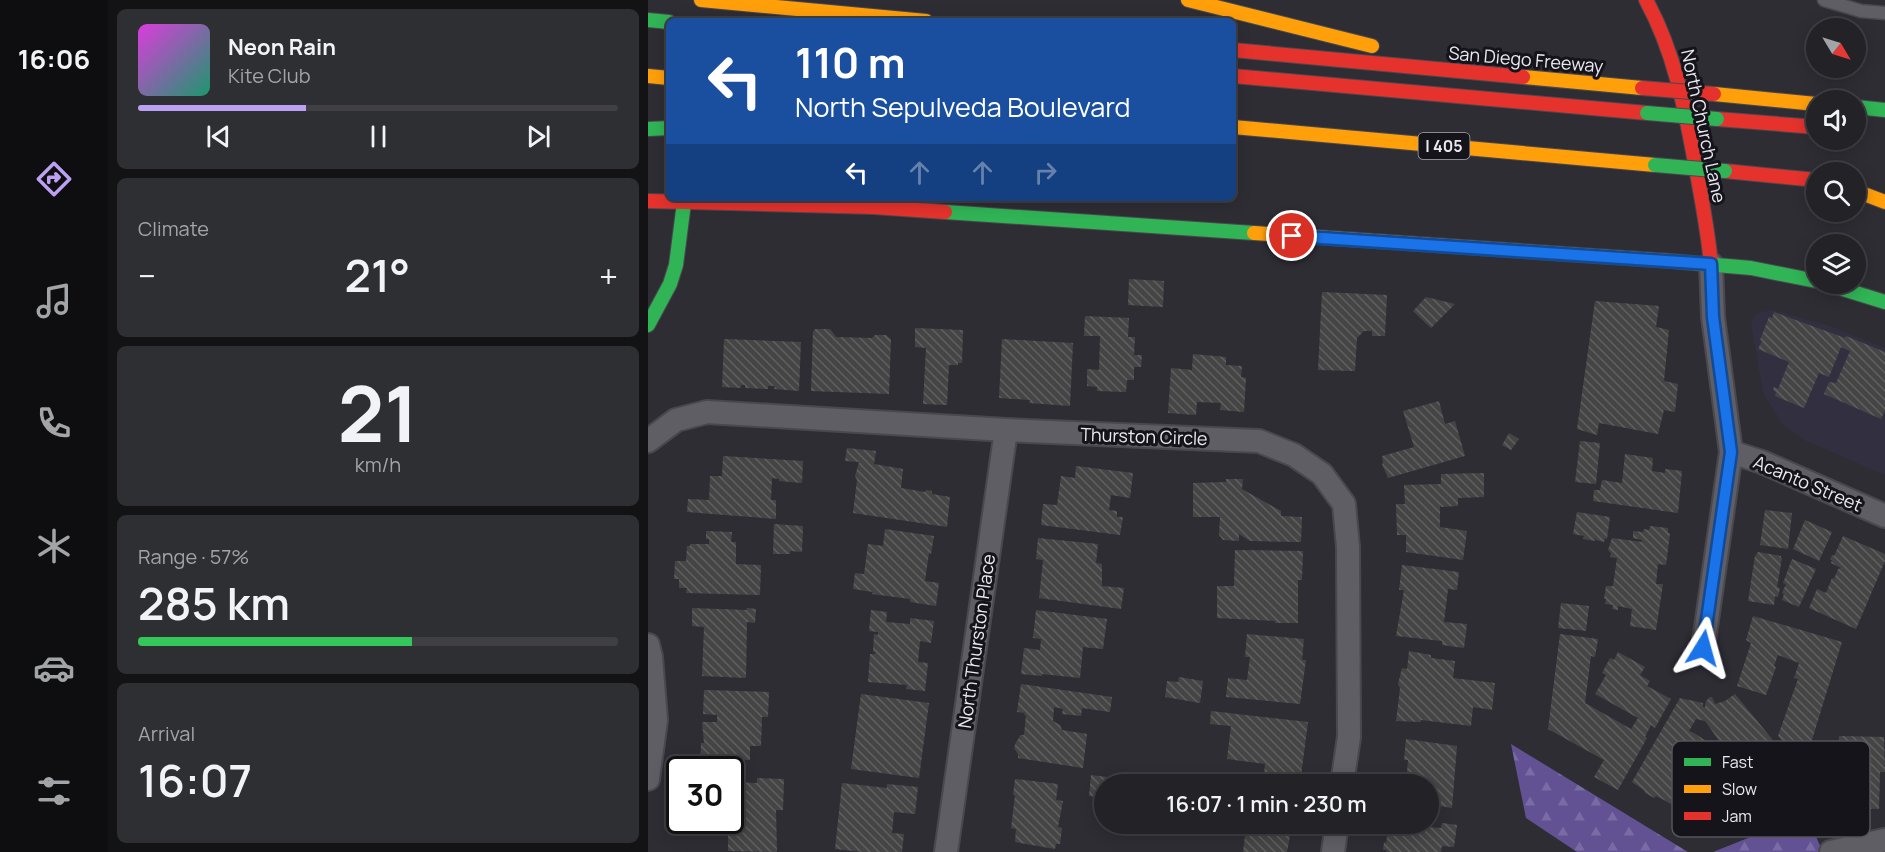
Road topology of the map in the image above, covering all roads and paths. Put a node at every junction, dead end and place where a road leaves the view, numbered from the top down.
1 (701, 0) edge
2 (1188, 0) edge
3 (1646, 0) edge
4 (1824, 0) edge
5 (1885, 13) edge
6 (894, 18) edge
7 (648, 20) edge
8 (666, 22) edge
9 (1236, 50) edge
10 (1479, 72) junction
11 (648, 76) edge
12 (1236, 76) edge
13 (666, 78) edge
14 (1806, 103) edge
15 (1866, 108) edge
16 (1885, 110) edge
17 (1806, 126) edge
18 (1236, 127) edge
19 (666, 128) edge
20 (648, 129) edge
21 (1806, 179) edge
22 (1866, 185) edge
23 (1885, 187) edge
24 (1866, 195) edge
25 (648, 201) edge
26 (1885, 202) edge
27 (684, 203) junction
28 (1711, 264) junction
29 (1806, 278) edge
30 (1859, 294) edge
31 (1885, 302) edge
32 (648, 325) edge
33 (1006, 430) junction
34 (648, 441) edge
35 (1731, 452) junction
36 (1885, 516) edge
37 (648, 645) edge
38 (1703, 648) dead end
39 (1343, 774) edge
40 (648, 779) edge
41 (1336, 834) edge
42 (1885, 840) edge
43 (946, 852) edge
44 (1333, 852) edge
45 (1831, 852) edge

1 - 6 main road
2 - 10 main road
3 - 28 main road, North Church Lane
4 - 5 lane
7 - 8 main road
9 - 10 main road, San Diego Freeway
10 - 14 main road, San Diego Freeway, bridge
11 - 13 main road
12 - 17 main road, bridge
15 - 16 main road
18 - 21 main road, I 405, bridge
19 - 20 main road
22 - 23 main road
24 - 26 main road
25 - 27 main road
27 - 28 main road
27 - 32 main road
28 - 29 main road
28 - 35 street
30 - 31 main road
33 - 34 street, Thurston Circle
33 - 39 street, Thurston Circle
33 - 43 street, North Thurston Place
35 - 36 street, Acanto Street
35 - 38 street
37 - 40 street
41 - 44 street
42 - 45 street

